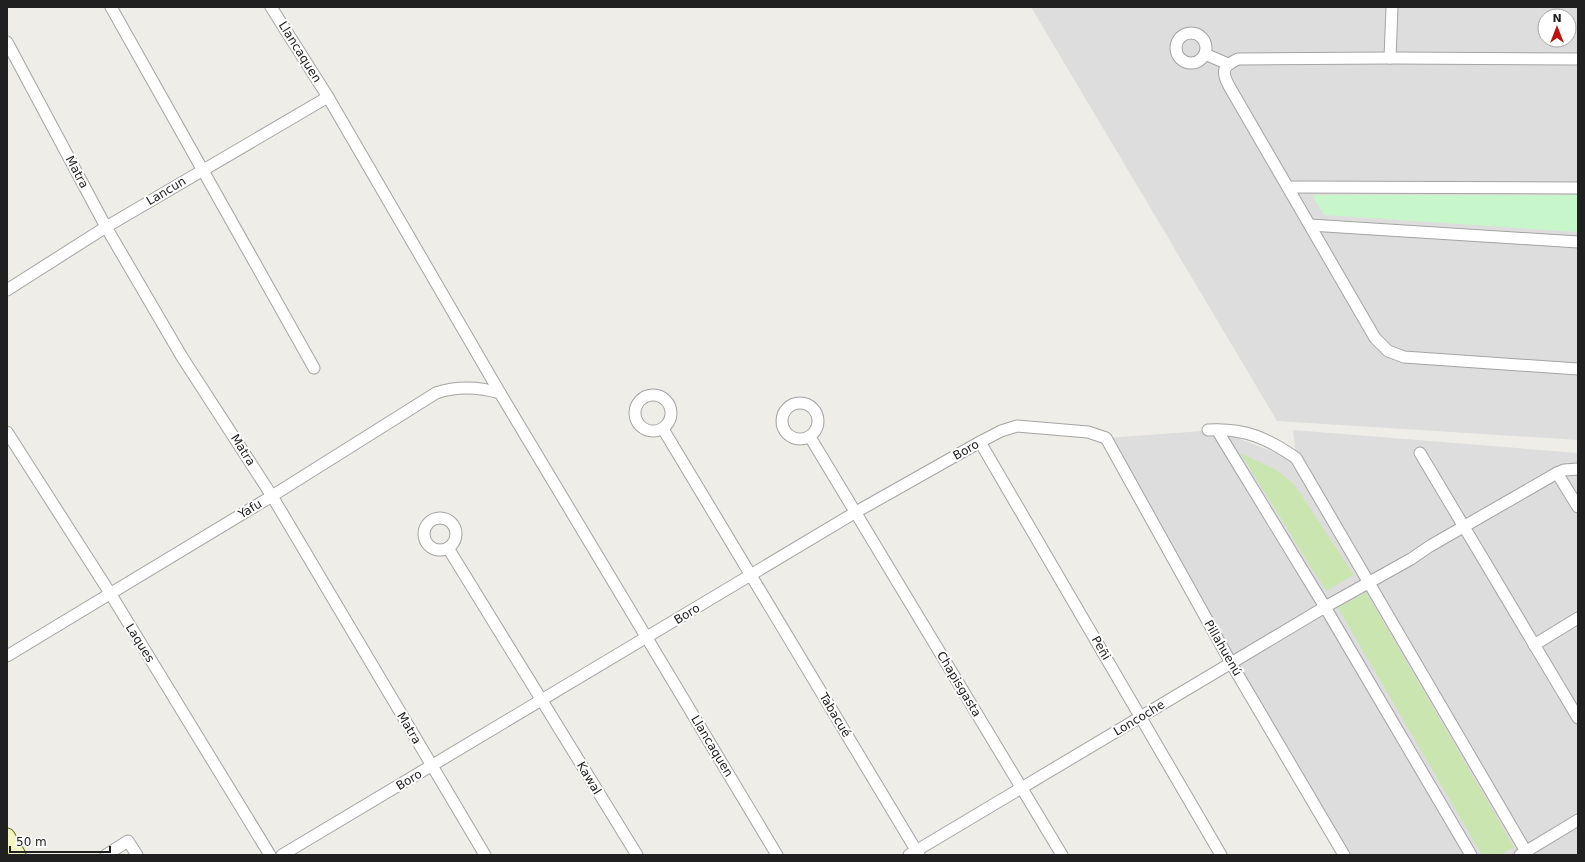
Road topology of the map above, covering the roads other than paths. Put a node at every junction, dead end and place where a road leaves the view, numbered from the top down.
1 (111, 7) edge
2 (271, 7) edge
3 (1392, 7) edge
4 (7, 42) edge
5 (1205, 54) dead end
6 (1390, 58) junction
7 (1578, 59) edge
8 (1228, 64) junction
9 (328, 97) junction
10 (203, 170) junction
11 (1288, 187) junction
12 (1578, 188) edge
13 (1310, 225) junction
14 (106, 227) junction
15 (1578, 242) edge
16 (7, 290) edge
17 (314, 368) dead end
18 (1578, 369) edge
19 (500, 393) junction
20 (663, 429) dead end
21 (7, 432) edge
22 (810, 437) dead end
23 (1106, 438) joint
24 (980, 442) junction
25 (1420, 453) dead end
26 (1578, 469) edge
27 (1557, 473) junction
28 (272, 496) junction
29 (1578, 508) edge
30 (856, 512) junction
31 (1464, 527) junction
32 (448, 548) dead end
33 (751, 576) junction
34 (1370, 582) junction
35 (110, 594) junction
36 (1325, 607) junction
37 (1578, 618) edge
38 (647, 638) junction
39 (1534, 645) junction
40 (7, 656) edge
41 (1231, 663) junction
42 (542, 700) junction
43 (1141, 717) junction
44 (1578, 718) edge
45 (432, 766) junction
46 (1021, 788) junction
47 (1578, 820) edge
48 (7, 836) edge
49 (915, 853) edge
50 (1525, 854) edge
51 (18, 855) edge
52 (106, 855) edge
53 (137, 855) edge
54 (270, 855) edge
55 (282, 855) edge
56 (485, 855) edge
57 (637, 855) edge
58 (776, 855) edge
59 (1062, 855) edge
60 (1221, 855) edge
61 (1344, 855) edge
62 (1470, 855) edge

1 - 10 street
2 - 9 street, Llancaquen
3 - 6 street
4 - 14 street, Matra
5 - 8 street
6 - 7 street
6 - 8 street
8 - 11 street
9 - 10 street, Lancun
9 - 19 street, Llancaquen
10 - 14 street, Lancun
10 - 17 street
11 - 12 street
11 - 13 street
13 - 15 street
13 - 18 street
14 - 16 street, Lancun
14 - 28 street, Matra
19 - 28 street, Yafu
19 - 38 street, Llancaquen
20 - 33 street, Tabacué
21 - 35 street, Laques
22 - 30 street, Chapisgasta
23 - 24 street, Boro
23 - 41 street, Pillahuenú
24 - 30 street, Boro
24 - 43 street, Peñi
25 - 31 street
26 - 27 street, Loncoche
27 - 29 street
27 - 31 street, Loncoche
28 - 35 street, Yafu
28 - 45 street, Matra
30 - 33 street, Boro
30 - 46 street, Chapisgasta
31 - 34 street, Loncoche
31 - 39 street
32 - 42 street, Kawal
33 - 38 street, Boro
33 - 49 street, Tabacué
34 - 36 street, Loncoche
34 - 36 street
34 - 50 street
35 - 40 street, Yafu
35 - 54 street, Laques
36 - 41 street, Loncoche
36 - 62 street
37 - 39 street
38 - 42 street, Boro
38 - 58 street, Llancaquen
39 - 44 street
41 - 43 street, Loncoche
41 - 61 street, Pillahuenú
42 - 45 street, Boro
42 - 57 street, Kawal
43 - 46 street, Loncoche
43 - 60 street, Peñi
45 - 55 street, Boro
45 - 56 street, Matra
46 - 49 street, Loncoche
46 - 59 street, Chapisgasta
47 - 50 street
48 - 51 main road
52 - 53 street

